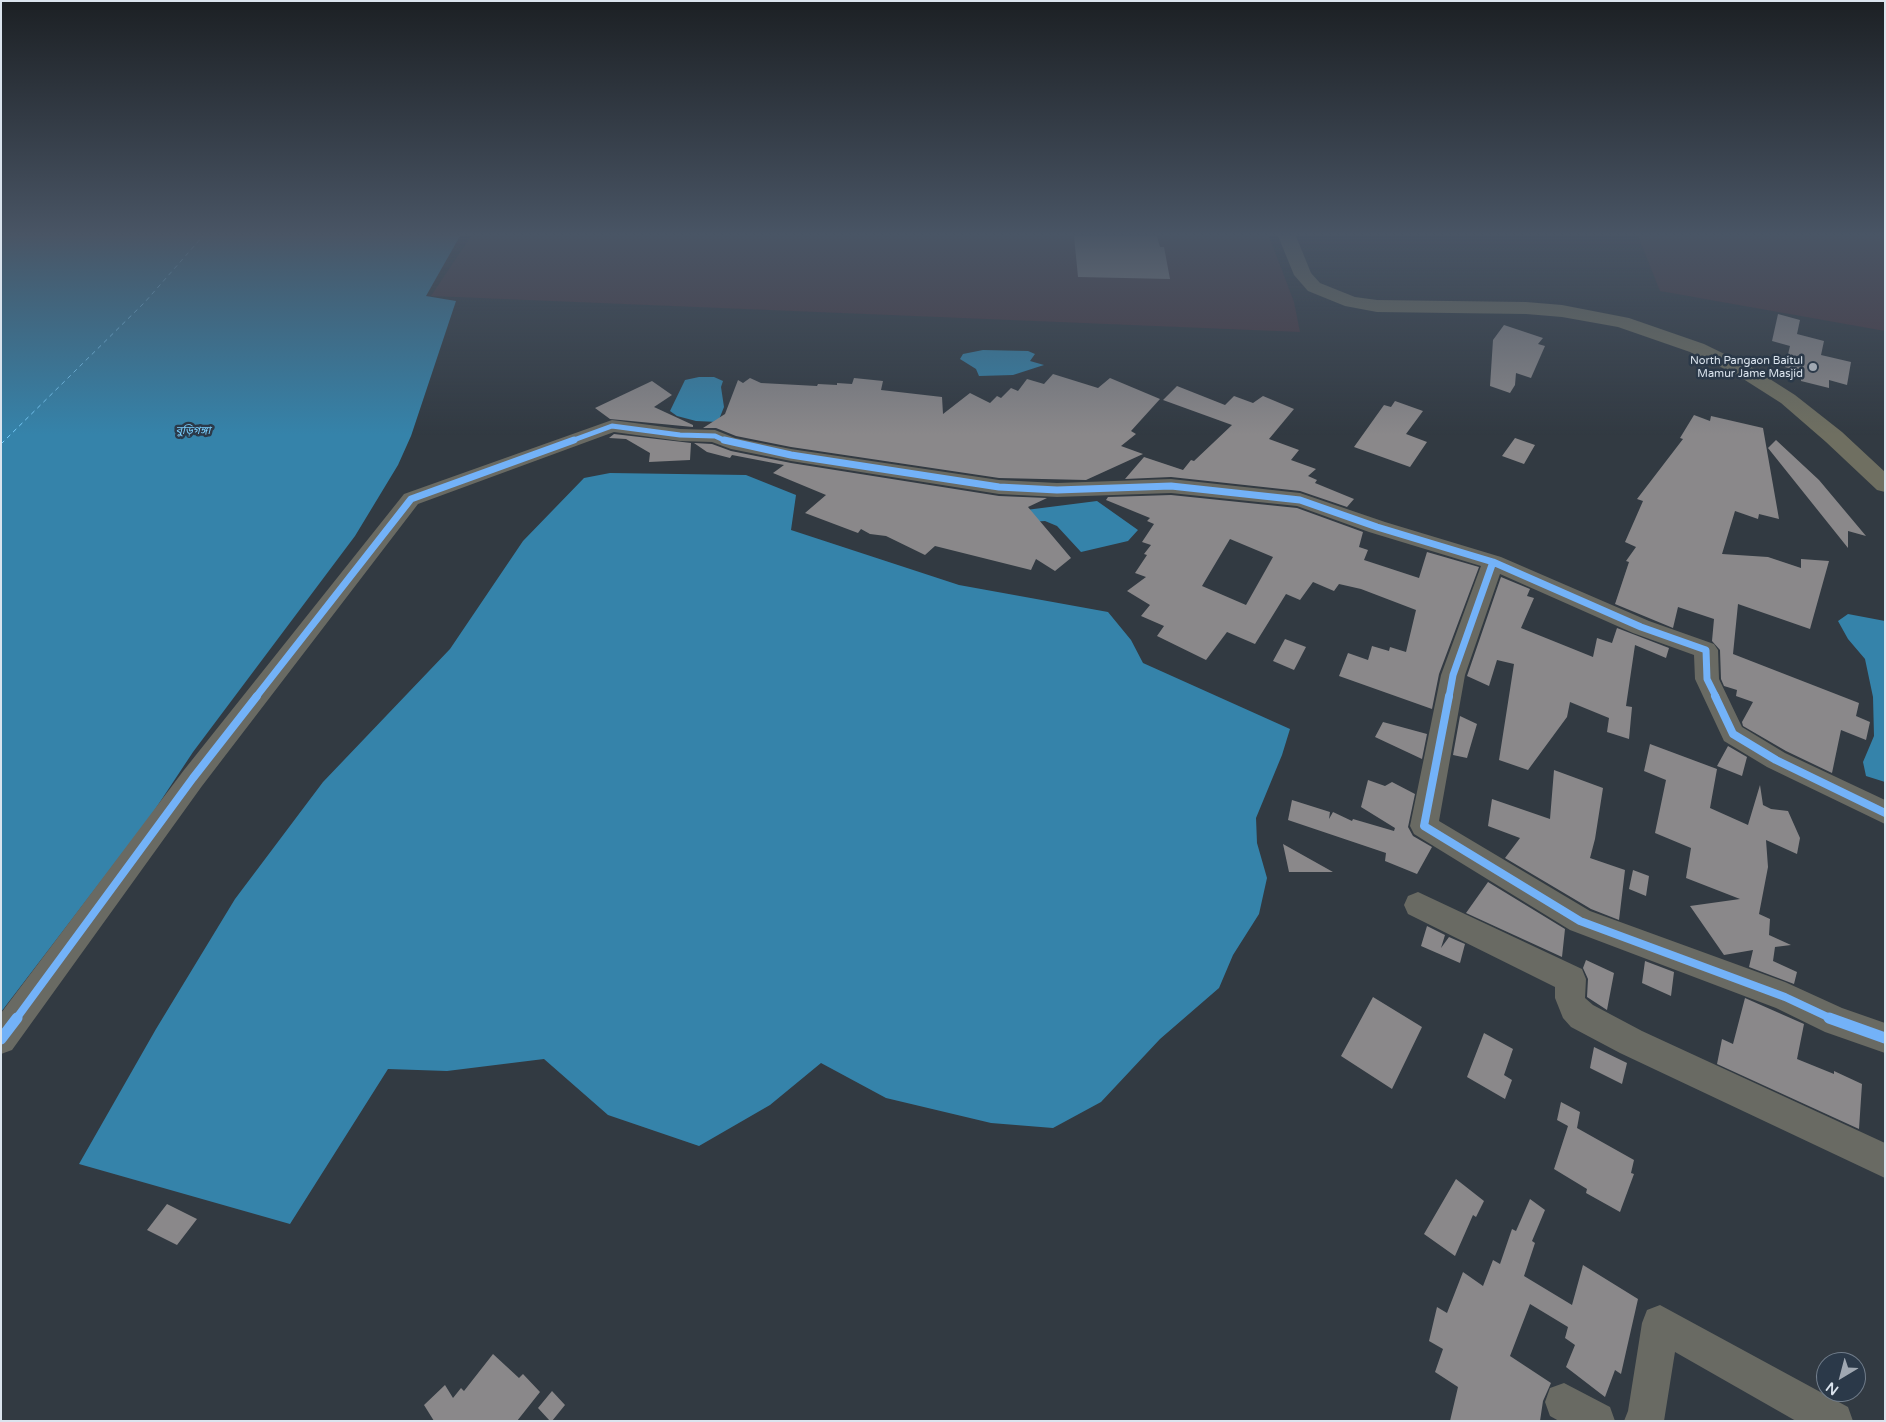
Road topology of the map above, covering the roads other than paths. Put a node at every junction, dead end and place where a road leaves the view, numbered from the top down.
1 (1354, 302) edge
2 (1513, 302) edge
3 (1613, 318) junction
4 (1885, 485) edge
5 (1493, 562) junction
6 (1885, 813) edge
7 (1418, 905) dead end
8 (1884, 1038) edge
9 (1, 1039) edge
10 (1885, 1047) edge
11 (1885, 1161) edge
12 (1564, 1402) dead end
13 (1596, 1421) edge
14 (1643, 1421) edge
15 (1834, 1421) edge

1 - 3 highway
2 - 3 highway
3 - 4 highway
5 - 6 street
5 - 8 street
5 - 9 street
7 - 11 street
8 - 10 street
12 - 13 street
14 - 15 street

